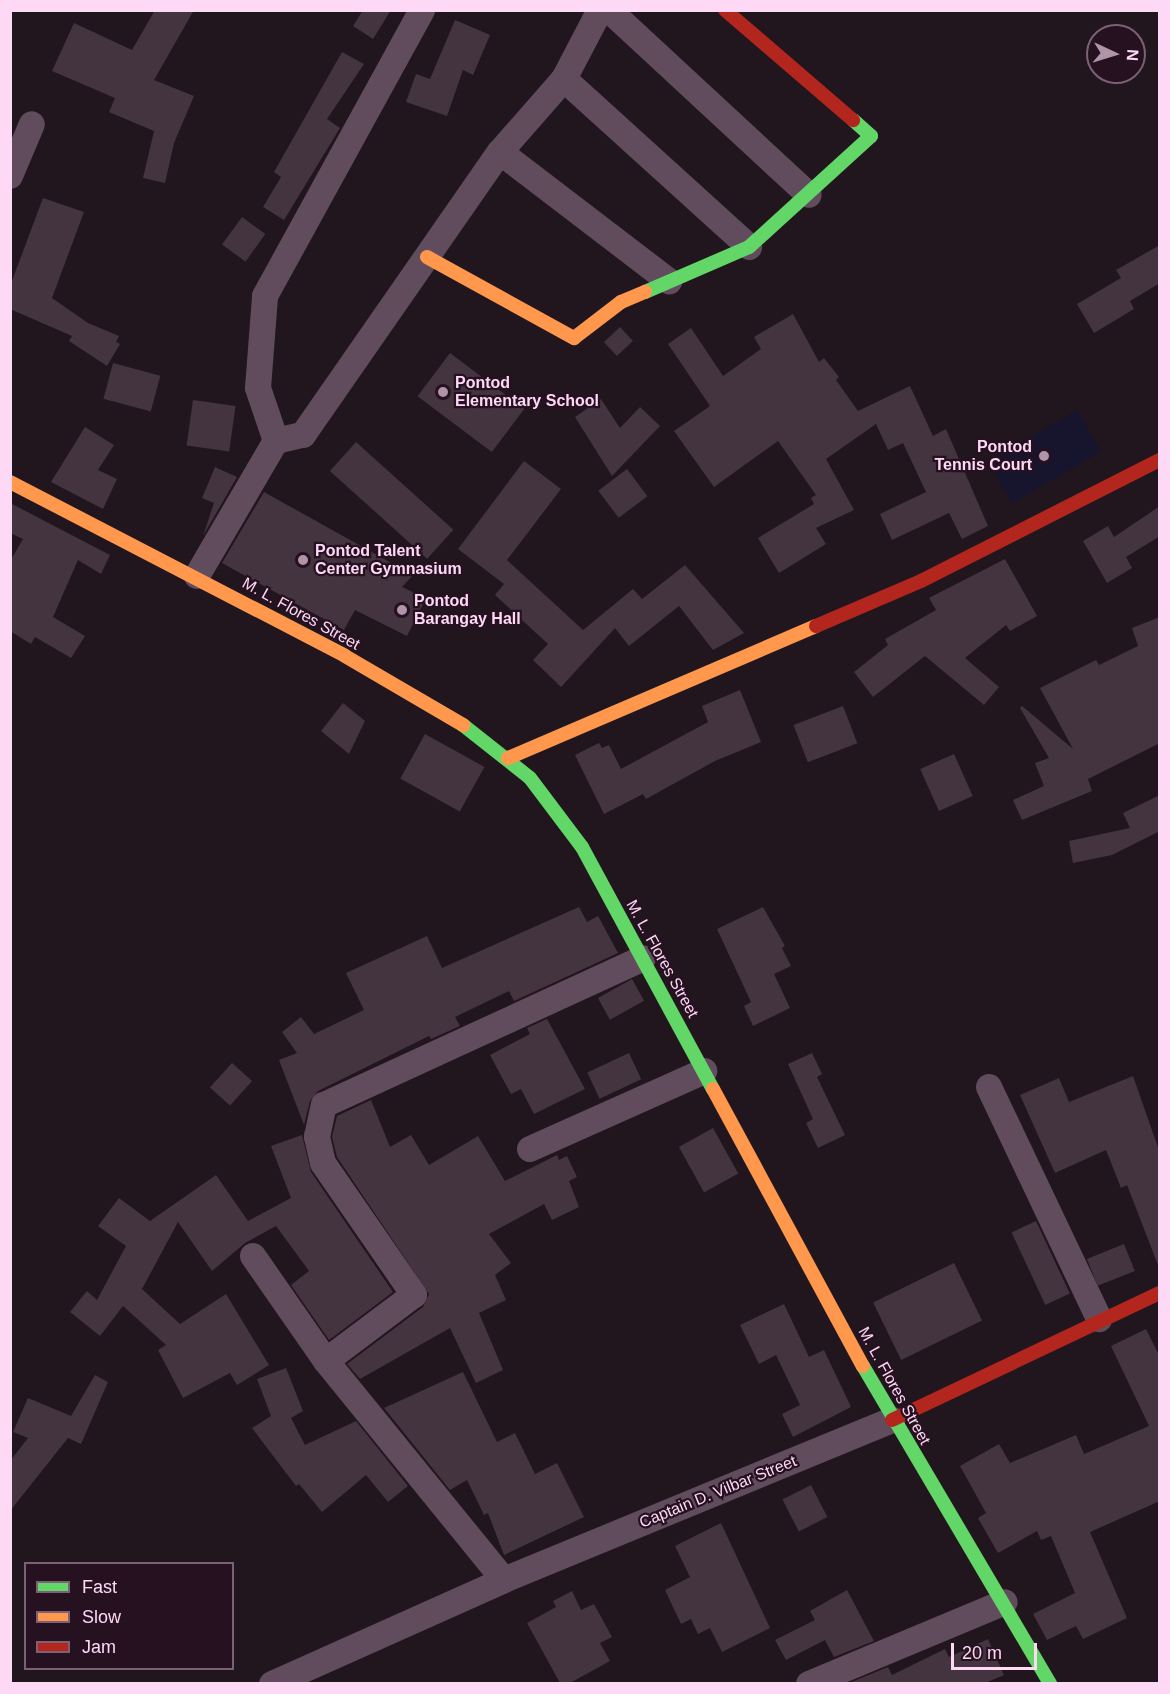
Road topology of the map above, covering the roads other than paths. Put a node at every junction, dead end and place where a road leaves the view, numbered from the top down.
1 (422, 10) edge
2 (600, 10) edge
3 (609, 10) edge
4 (726, 10) edge
5 (564, 79) junction
6 (32, 124) dead end
7 (500, 152) junction
8 (10, 176) edge
9 (809, 195) junction
10 (749, 247) junction
11 (427, 257) junction
12 (669, 281) junction
13 (276, 441) junction
14 (1160, 460) edge
15 (10, 482) edge
16 (197, 576) junction
17 (508, 758) junction
18 (643, 958) junction
19 (704, 1071) junction
20 (989, 1086) dead end
21 (530, 1149) dead end
22 (253, 1256) dead end
23 (1160, 1293) edge
24 (1099, 1319) junction
25 (326, 1361) junction
26 (892, 1420) junction
27 (504, 1580) junction
28 (1005, 1602) junction
29 (272, 1683) edge
30 (809, 1683) edge
31 (1050, 1683) edge

1 - 13 street
2 - 5 street
3 - 9 street
4 - 9 street
5 - 7 street
5 - 10 street
6 - 8 street
7 - 11 street
7 - 12 street
9 - 10 street
10 - 12 street
11 - 12 street
11 - 13 street
13 - 16 street
14 - 17 street
15 - 16 street, M. L. Flores Street
16 - 17 street, M. L. Flores Street
17 - 18 street, M. L. Flores Street
18 - 19 street, M. L. Flores Street
18 - 25 street
19 - 21 street
19 - 26 street, M. L. Flores Street
20 - 24 street
22 - 25 street
23 - 24 street, Captain D. Vilbar Street
24 - 26 street, Captain D. Vilbar Street
25 - 27 street
26 - 27 street, Captain D. Vilbar Street
26 - 28 street, M. L. Flores Street
27 - 29 street, Captain D. Vilbar Street
28 - 30 street
28 - 31 street, M. L. Flores Street

